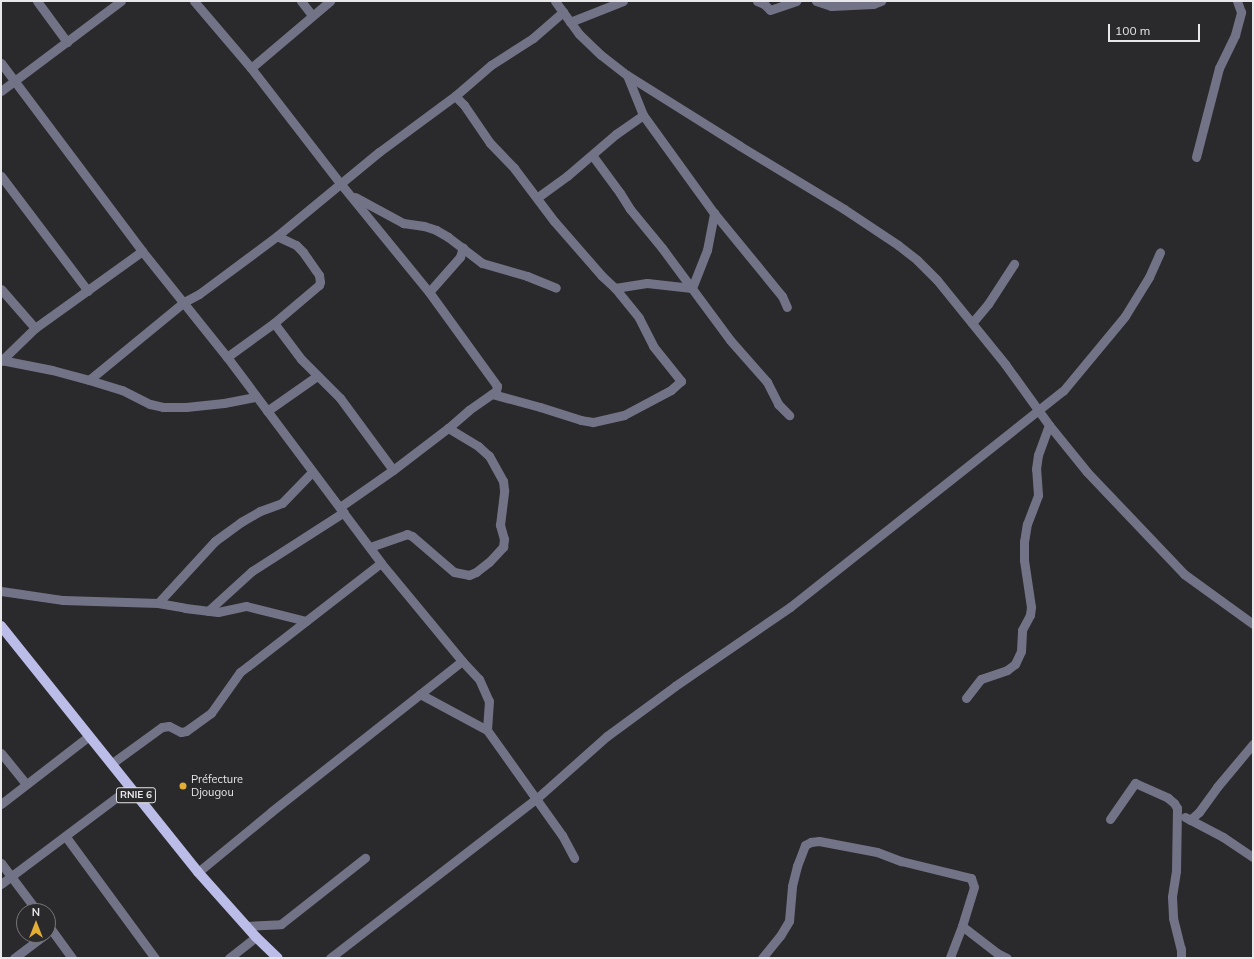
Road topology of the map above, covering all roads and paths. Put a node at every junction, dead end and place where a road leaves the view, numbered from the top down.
1 (37, 1) edge
2 (119, 1) edge
3 (194, 1) edge
4 (301, 1) edge
5 (330, 1) edge
6 (555, 1) edge
7 (623, 1) edge
8 (758, 1) edge
9 (796, 1) edge
10 (816, 1) edge
11 (881, 1) edge
12 (1238, 1) edge
13 (563, 12) junction
14 (312, 15) junction
15 (570, 22) junction
16 (67, 42) junction
17 (1, 63) edge
18 (251, 68) junction
19 (626, 75) junction
20 (14, 80) junction
21 (1, 91) edge
22 (455, 96) junction
23 (643, 115) junction
24 (592, 155) junction
25 (1196, 157) dead end
26 (1, 176) edge
27 (340, 183) junction
28 (349, 193) junction
29 (538, 197) junction
30 (714, 213) junction
31 (277, 236) junction
32 (463, 247) junction
33 (142, 251) junction
34 (1160, 252) dead end
35 (1014, 264) dead end
36 (556, 288) dead end
37 (615, 288) junction
38 (692, 288) junction
39 (1, 289) edge
40 (88, 291) junction
41 (430, 292) junction
42 (184, 302) junction
43 (787, 307) dead end
44 (274, 323) junction
45 (972, 323) junction
46 (34, 328) junction
47 (227, 357) junction
48 (1, 360) edge
49 (316, 376) junction
50 (89, 380) junction
51 (492, 394) junction
52 (255, 397) junction
53 (1040, 410) junction
54 (267, 411) junction
55 (789, 415) dead end
56 (1049, 425) junction
57 (448, 428) junction
58 (393, 470) junction
59 (312, 472) junction
60 (342, 509) junction
61 (370, 547) junction
62 (381, 563) junction
63 (1, 591) edge
64 (158, 603) junction
65 (208, 611) junction
66 (306, 621) junction
67 (1253, 624) edge
68 (1, 626) edge
69 (462, 661) junction
70 (420, 694) junction
71 (966, 698) dead end
72 (487, 730) junction
73 (89, 736) junction
74 (1253, 744) edge
75 (1, 753) edge
76 (111, 764) junction
77 (26, 784) junction
78 (130, 787) junction
79 (536, 799) junction
80 (1, 804) edge
81 (1178, 814) junction
82 (1110, 819) dead end
83 (1190, 820) junction
84 (66, 837) junction
85 (1253, 856) edge
86 (365, 858) dead end
87 (574, 858) dead end
88 (1, 864) edge
89 (198, 872) junction
90 (11, 876) junction
91 (1, 884) edge
92 (31, 903) edge
93 (246, 926) junction
94 (962, 926) junction
95 (256, 937) junction
96 (56, 940) edge
97 (33, 943) edge
98 (14, 958) edge
99 (72, 958) edge
100 (155, 958) edge
101 (229, 958) edge
102 (278, 958) edge
103 (330, 958) edge
104 (762, 958) edge
105 (950, 958) edge
106 (1008, 958) edge
107 (1181, 958) edge

1 - 16 street
2 - 16 street
3 - 18 street
4 - 14 street
5 - 14 street
6 - 13 street
7 - 15 street
8 - 9 street
10 - 11 street
12 - 25 street
13 - 15 street
13 - 22 street
14 - 18 street
15 - 19 street
16 - 20 street
17 - 20 street
18 - 27 street
19 - 23 street
19 - 45 street
20 - 21 street
20 - 33 street
22 - 27 street
22 - 29 street
23 - 24 street
23 - 30 street
24 - 29 street
24 - 38 street
26 - 40 street
27 - 28 street
27 - 31 street
28 - 32 street
28 - 41 street
29 - 37 street
30 - 38 street
30 - 43 street
31 - 42 street
31 - 44 street
32 - 36 street
32 - 41 street
33 - 40 street
33 - 42 street
34 - 53 street
35 - 45 street
37 - 38 street
37 - 51 street
38 - 55 street
39 - 46 street
40 - 46 street
41 - 51 street
42 - 47 street
42 - 50 street
44 - 47 street
44 - 49 street
45 - 53 street
46 - 48 street
47 - 52 street
48 - 50 street
49 - 54 street
49 - 58 street
50 - 52 street
51 - 57 street
52 - 54 street
53 - 56 street
53 - 79 street
54 - 59 street
56 - 67 street
56 - 71 street
57 - 58 street
57 - 61 street
58 - 60 street
59 - 60 street
59 - 64 street
60 - 61 street
60 - 65 street
61 - 62 street
62 - 66 street
62 - 69 street
63 - 64 street
64 - 65 street
65 - 66 street
66 - 76 street
68 - 73 main road, RNIE 6
69 - 70 street
69 - 72 street
70 - 72 street
70 - 89 street
72 - 79 street
73 - 76 main road, RNIE 6
73 - 77 street
74 - 83 street
75 - 77 street
76 - 78 main road, RNIE 6
77 - 80 street
78 - 84 street
78 - 89 main road, RNIE 6
79 - 87 street
79 - 103 street
81 - 82 street
81 - 83 street
81 - 107 street
83 - 85 street
84 - 90 street
84 - 100 street
86 - 93 street
88 - 90 street
89 - 93 main road, RNIE 6
90 - 91 street
90 - 92 street
93 - 95 main road, RNIE 6
94 - 104 street
94 - 105 street
94 - 106 street
95 - 101 street
95 - 102 main road, RNIE 6
96 - 99 street
97 - 98 street

